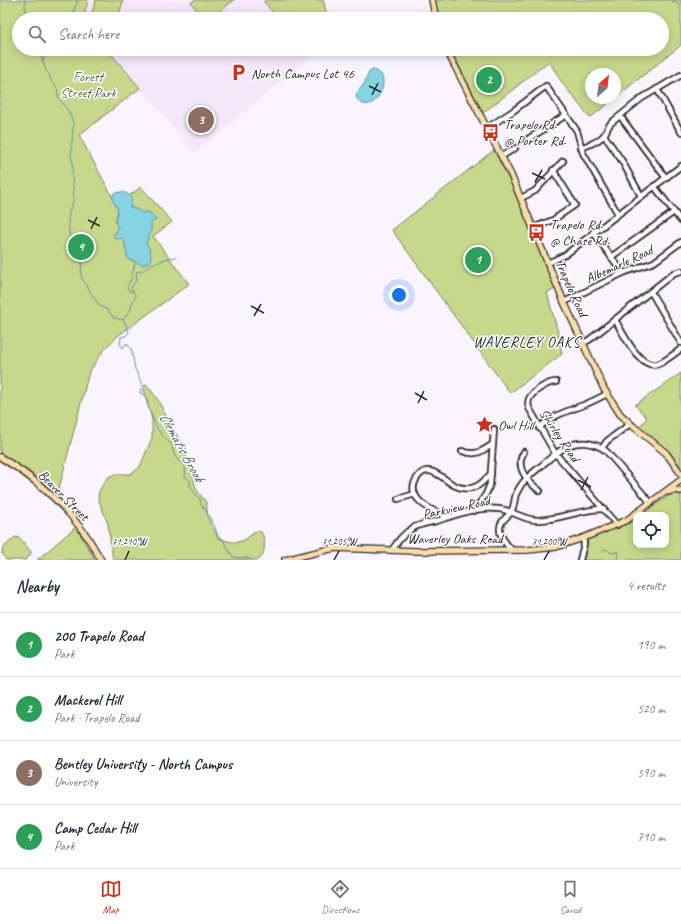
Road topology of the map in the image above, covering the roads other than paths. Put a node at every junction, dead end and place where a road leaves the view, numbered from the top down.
1 (432, 0) edge
2 (435, 12) edge
3 (450, 56) edge
4 (681, 75) edge
5 (657, 89) junction
6 (566, 116) junction
7 (620, 116) junction
8 (487, 128) junction
9 (681, 132) edge
10 (604, 135) junction
11 (525, 141) dead end
12 (515, 148) dead end
13 (580, 148) junction
14 (502, 156) junction
15 (563, 161) dead end
16 (681, 166) edge
17 (554, 170) junction
18 (666, 178) junction
19 (654, 186) junction
20 (641, 196) junction
21 (521, 198) junction
22 (674, 212) junction
23 (618, 214) junction
24 (681, 221) edge
25 (533, 228) junction
26 (593, 232) junction
27 (681, 242) edge
28 (611, 257) junction
29 (548, 263) junction
30 (681, 271) edge
31 (623, 273) junction
32 (651, 292) junction
33 (564, 302) junction
34 (615, 320) junction
35 (583, 343) junction
36 (681, 343) edge
37 (681, 349) edge
38 (556, 382) dead end
39 (607, 394) junction
40 (630, 424) junction
41 (539, 428) junction
42 (494, 429) dead end
43 (493, 444) junction
44 (602, 448) junction
45 (462, 451) dead end
46 (524, 452) dead end
47 (555, 454) junction
48 (0, 457) edge
49 (491, 474) junction
50 (681, 474) edge
51 (526, 479) junction
52 (681, 480) edge
53 (540, 491) dead end
54 (681, 491) edge
55 (415, 494) junction
56 (662, 494) junction
57 (398, 499) dead end
58 (651, 503) junction
59 (603, 508) junction
60 (474, 511) junction
61 (511, 512) junction
62 (449, 517) junction
63 (617, 525) junction
64 (583, 538) junction
65 (392, 550) junction
66 (512, 550) junction
67 (101, 560) edge
68 (285, 560) edge
69 (580, 560) edge

1 - 2 main road
3 - 8 main road, Trapelo Road
4 - 5 street
5 - 7 street
5 - 9 street
6 - 8 street
6 - 11 street
6 - 13 street
7 - 10 street
7 - 18 street
8 - 14 main road, Trapelo Road
10 - 13 street
10 - 20 street
12 - 14 street
13 - 23 street
14 - 21 main road, Trapelo Road
15 - 17 street
16 - 18 street
17 - 21 street
17 - 25 street
18 - 19 street
19 - 20 street
19 - 22 street
20 - 23 street
21 - 25 main road, Trapelo Road
22 - 24 street
22 - 28 street
23 - 26 street
25 - 29 main road, Trapelo Road
26 - 28 street
26 - 29 street
27 - 31 street, Albemarle Road
28 - 31 street
29 - 33 main road, Trapelo Road
30 - 32 street
31 - 33 street, Albemarle Road
32 - 34 street
32 - 36 street
33 - 35 main road, Trapelo Road
34 - 35 street
34 - 37 street
35 - 39 main road, Trapelo Road
38 - 41 street, Shirley Road
39 - 40 main road, Trapelo Road
39 - 41 street
40 - 44 street
40 - 50 main road, Trapelo Road
41 - 47 street, Shirley Road
42 - 43 street
43 - 45 street
43 - 49 street
44 - 47 street
44 - 58 street
46 - 51 street
47 - 51 street
47 - 59 street, Shirley Road
48 - 67 main road, Beaver Street
49 - 55 street
49 - 60 street
51 - 53 street
51 - 61 street
52 - 56 main road, Waverley Oaks Road
54 - 56 main road
55 - 57 street
55 - 62 street
56 - 58 main road, Waverley Oaks Road
58 - 63 main road, Waverley Oaks Road
59 - 61 street, Parkview Road
59 - 63 street, Shirley Road
60 - 61 street, Parkview Road
60 - 62 street, Parkview Road
61 - 66 street
62 - 65 street, Parkview Road
63 - 64 main road, Waverley Oaks Road
64 - 66 main road, Waverley Oaks Road
64 - 69 street
65 - 66 main road, Waverley Oaks Road
65 - 68 main road, Waverley Oaks Road

